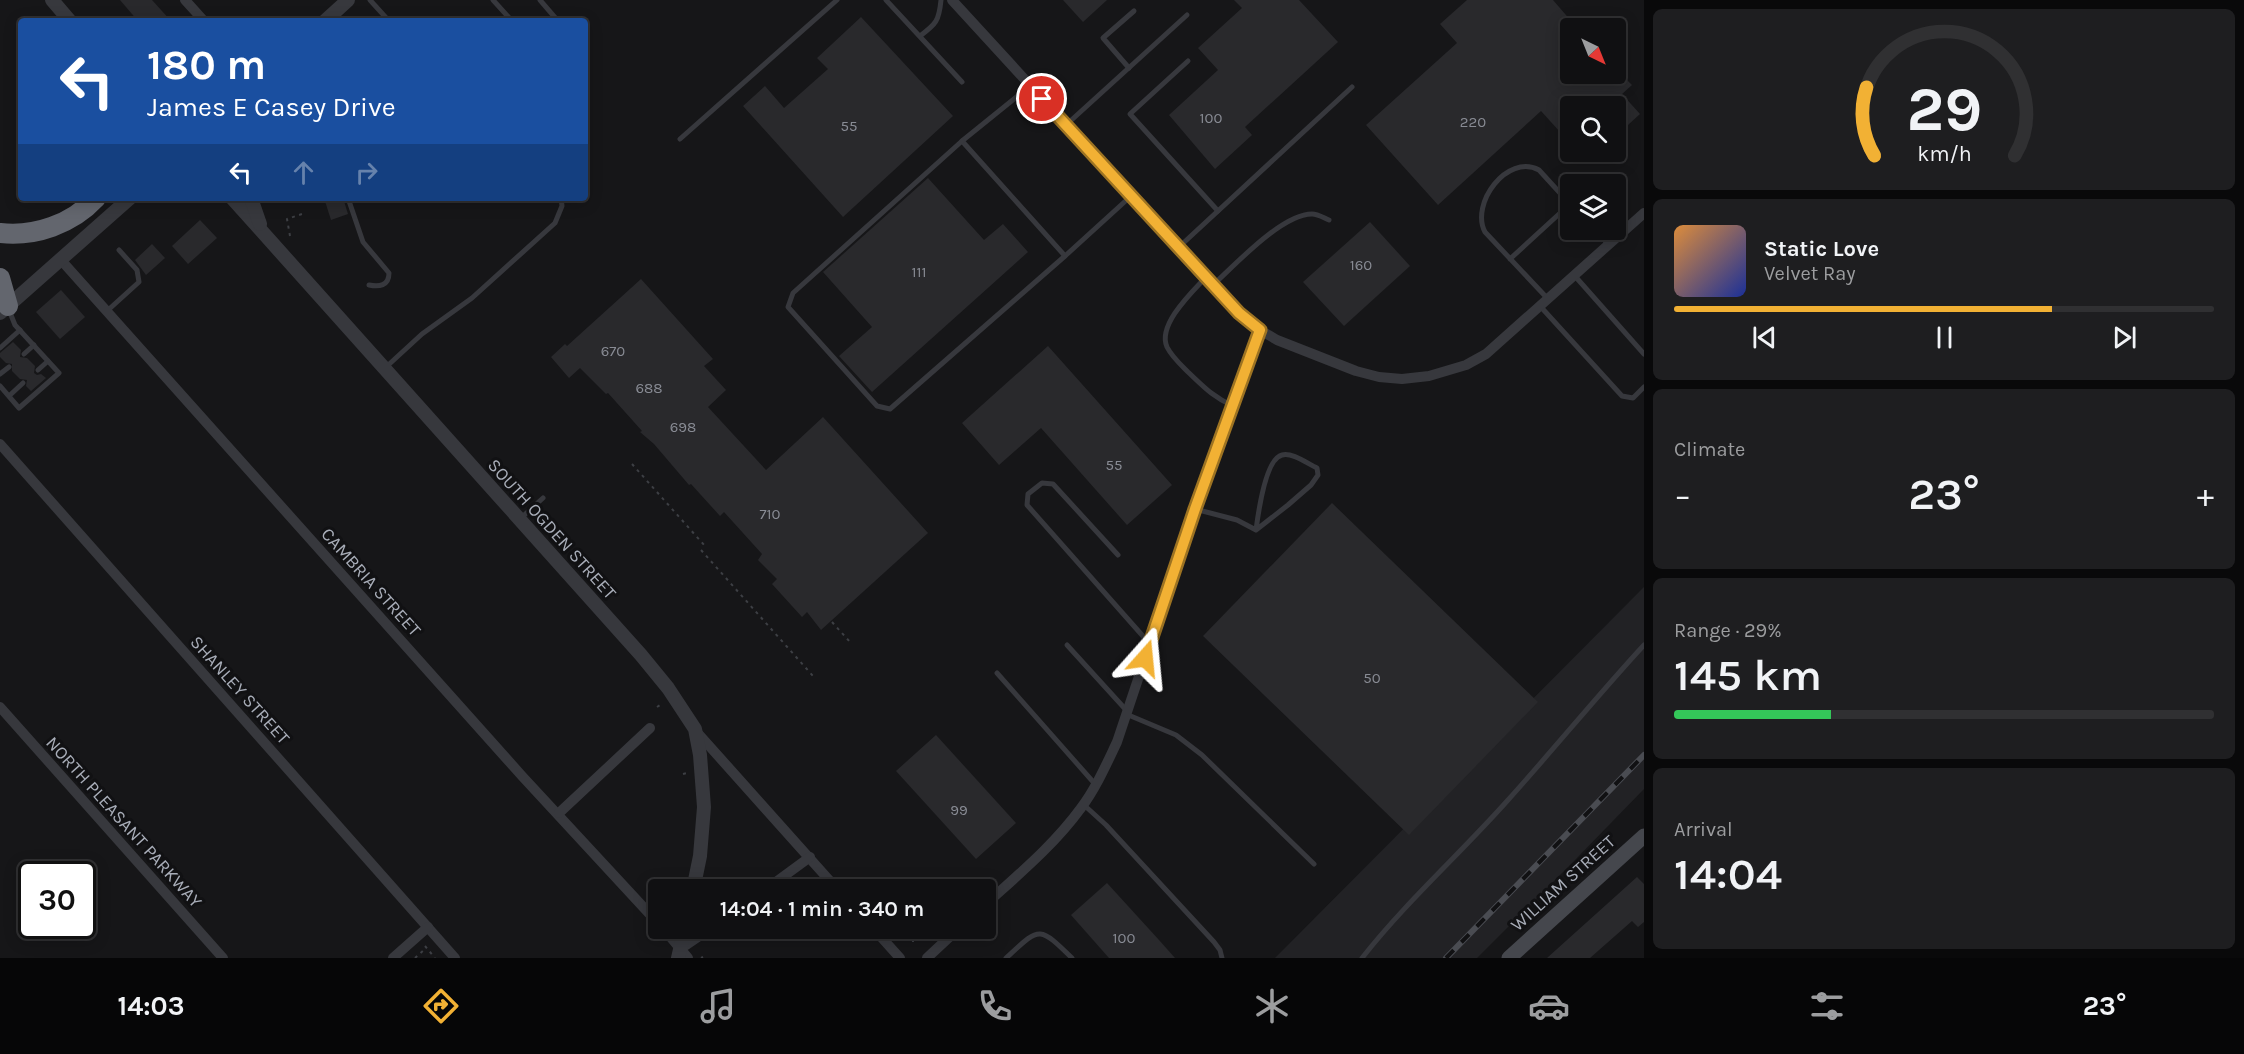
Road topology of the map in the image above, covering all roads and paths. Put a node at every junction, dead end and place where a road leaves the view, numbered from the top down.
1 (52, 0) edge
2 (185, 0) edge
3 (348, 0) edge
4 (370, 0) edge
5 (493, 0) edge
6 (540, 0) edge
7 (837, 0) edge
8 (886, 0) edge
9 (941, 0) edge
10 (952, 0) edge
11 (1134, 11) dead end
12 (1187, 15) dead end
13 (67, 18) edge
14 (201, 18) edge
15 (328, 18) edge
16 (386, 18) edge
17 (509, 18) edge
18 (555, 18) edge
19 (920, 36) junction
20 (1188, 61) dead end
21 (1129, 68) junction
22 (962, 82) dead end
23 (1030, 86) junction
24 (1352, 87) dead end
25 (1066, 125) junction
26 (680, 139) dead end
27 (962, 141) junction
28 (1131, 196) junction
29 (92, 201) edge
30 (127, 201) edge
31 (235, 201) edge
32 (252, 201) edge
33 (349, 201) edge
34 (561, 201) edge
35 (1218, 211) junction
36 (1644, 213) edge
37 (302, 214) dead end
38 (1329, 220) dead end
39 (262, 229) junction
40 (0, 233) edge
41 (290, 236) dead end
42 (1604, 240) edge
43 (1608, 244) junction
44 (1179, 247) junction
45 (119, 250) dead end
46 (1065, 256) junction
47 (1510, 259) junction
48 (61, 260) junction
49 (1574, 275) junction
50 (0, 278) edge
51 (1210, 281) junction
52 (369, 285) dead end
53 (1544, 303) junction
54 (2, 305) edge
55 (107, 311) junction
56 (20, 330) junction
57 (1260, 330) junction
58 (34, 345) junction
59 (0, 348) edge
60 (24, 354) dead end
61 (1644, 354) edge
62 (48, 361) junction
63 (9, 367) dead end
64 (384, 369) junction
65 (38, 370) dead end
66 (0, 374) edge
67 (23, 383) dead end
68 (0, 386) edge
69 (1644, 387) edge
70 (9, 396) junction
71 (1233, 406) junction
72 (0, 444) edge
73 (632, 464) dead end
74 (543, 498) dead end
75 (1195, 509) junction
76 (519, 519) junction
77 (1256, 530) junction
78 (705, 546) dead end
79 (701, 550) dead end
80 (1118, 555) dead end
81 (832, 622) dead end
82 (850, 642) dead end
83 (1150, 644) junction
84 (1067, 645) dead end
85 (1644, 645) edge
86 (997, 673) dead end
87 (813, 676) dead end
88 (0, 707) edge
89 (1127, 713) junction
90 (650, 728) dead end
91 (695, 729) junction
92 (1096, 784) junction
93 (1084, 805) junction
94 (559, 813) junction
95 (1644, 836) edge
96 (810, 857) junction
97 (1314, 864) dead end
98 (695, 879) edge
99 (780, 879) edge
100 (829, 879) edge
101 (996, 895) edge
102 (648, 912) edge
103 (428, 927) junction
104 (671, 939) edge
105 (684, 939) edge
106 (699, 939) edge
107 (883, 939) edge
108 (913, 939) dead end
109 (947, 939) edge
110 (913, 944) dead end
111 (682, 955) edge
112 (223, 958) edge
113 (393, 958) edge
114 (415, 958) edge
115 (435, 958) edge
116 (454, 958) edge
117 (900, 958) edge
118 (927, 958) edge
119 (1006, 958) edge
120 (1072, 958) edge
121 (1222, 958) edge
122 (1362, 958) edge
123 (1509, 958) edge

1 - 13 street
2 - 14 street
3 - 15 street
4 - 16 lane
5 - 17 lane
6 - 18 lane
7 - 26 lane
8 - 19 lane
9 - 19 lane
10 - 23 street
11 - 21 lane
12 - 21 lane
19 - 22 lane
20 - 35 lane
21 - 25 lane
23 - 25 street
23 - 27 lane
24 - 35 lane
25 - 28 street
27 - 46 lane
27 - 46 lane
28 - 44 street
28 - 46 lane
29 - 40 highway
30 - 48 street
31 - 39 street, SOUTH OGDEN STREET
32 - 39 street
33 - 52 lane
34 - 64 lane
35 - 44 lane
36 - 43 street
37 - 41 path
38 - 51 lane
39 - 64 street, SOUTH OGDEN STREET
42 - 43 lane
43 - 49 street
44 - 51 street
45 - 55 lane
47 - 47 lane
47 - 53 lane
48 - 54 street
48 - 55 street, CAMBRIA STREET
49 - 53 street
49 - 61 lane
50 - 54 highway
51 - 57 street
51 - 71 lane
53 - 57 street
53 - 69 lane
54 - 56 lane
55 - 94 street, CAMBRIA STREET
56 - 58 lane
56 - 59 lane
57 - 71 street
58 - 60 lane
58 - 62 lane
62 - 65 lane
62 - 70 lane
63 - 66 lane
64 - 76 street, SOUTH OGDEN STREET
67 - 70 lane
68 - 70 lane
71 - 75 street
72 - 103 street, SHANLEY STREET
73 - 78 path
74 - 76 lane
75 - 77 lane
75 - 83 street
76 - 91 street, SOUTH OGDEN STREET
77 - 77 lane
79 - 87 path
80 - 83 lane
81 - 82 path
83 - 89 street
84 - 89 lane
85 - 122 lane
86 - 92 lane
88 - 112 street, NORTH PLEASANT PARKWAY
89 - 92 street
89 - 97 lane
90 - 94 street
91 - 96 street, SOUTH OGDEN STREET
91 - 98 street
92 - 93 street
93 - 101 street
93 - 121 lane
94 - 102 street, CAMBRIA STREET
95 - 123 main road, WILLIAM STREET
96 - 99 street
96 - 100 street, SOUTH OGDEN STREET
103 - 113 street
103 - 116 street, SHANLEY STREET
104 - 111 street
105 - 111 street
106 - 111 street
107 - 117 street
108 - 110 path
109 - 118 street
114 - 115 path
119 - 120 lane

